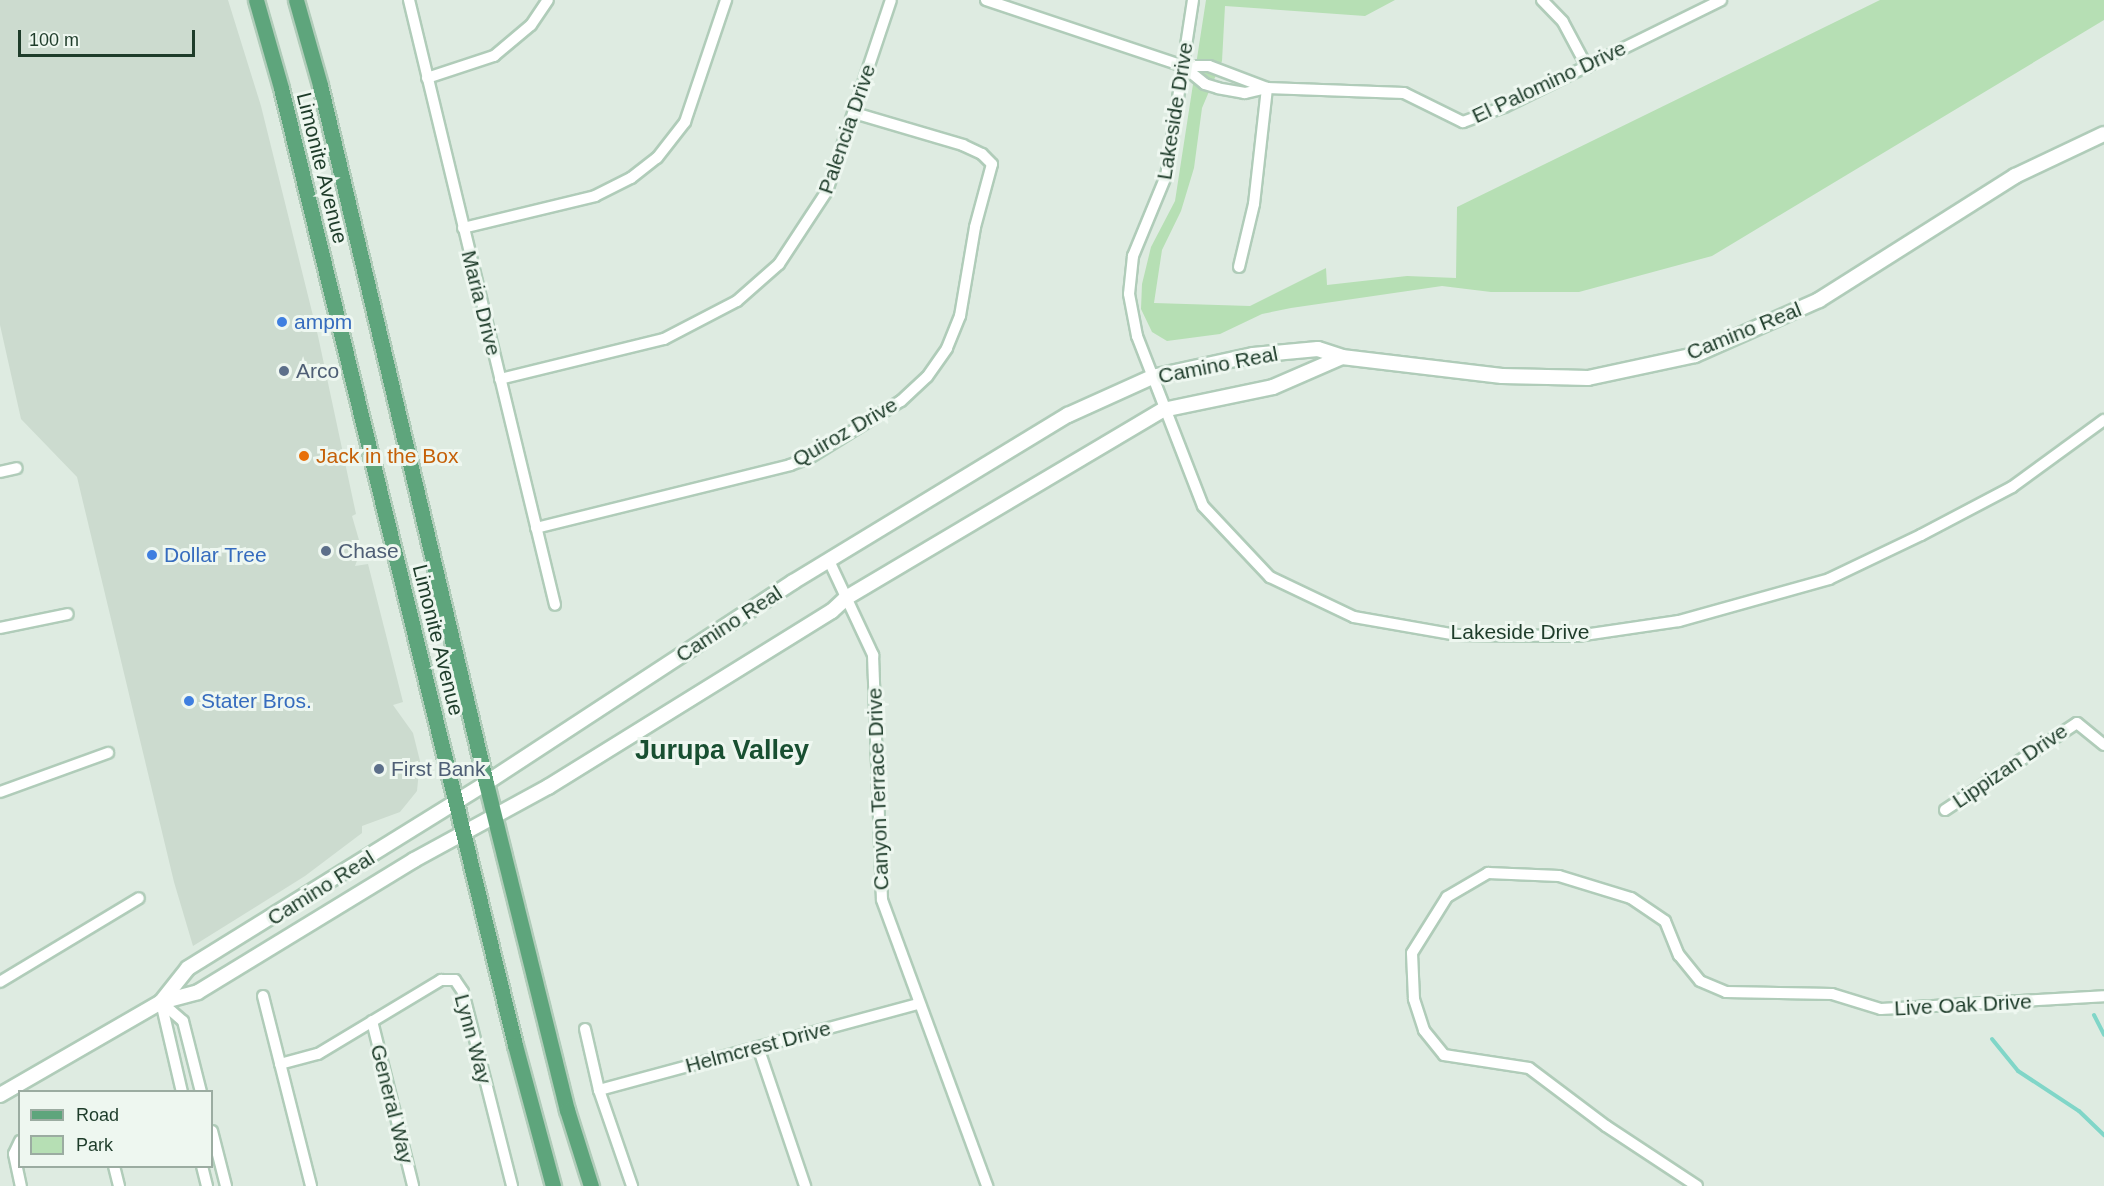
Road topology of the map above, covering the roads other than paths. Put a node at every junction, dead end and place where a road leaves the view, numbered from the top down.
1 (256, 0) edge
2 (296, 0) edge
3 (409, 0) edge
4 (548, 0) edge
5 (726, 0) edge
6 (891, 0) edge
7 (986, 0) edge
8 (1193, 0) edge
9 (1542, 0) edge
10 (1721, 0) edge
11 (1183, 66) junction
12 (1587, 67) junction
13 (1235, 74) junction
14 (427, 78) junction
15 (1267, 88) junction
16 (1232, 90) junction
17 (854, 112) junction
18 (2104, 134) edge
19 (463, 228) junction
20 (1239, 267) dead end
21 (1342, 357) junction
22 (1152, 377) junction
23 (500, 379) junction
24 (1163, 410) junction
25 (2104, 420) edge
26 (17, 468) dead end
27 (0, 472) edge
28 (537, 528) junction
29 (830, 563) junction
30 (846, 598) junction
31 (555, 605) dead end
32 (68, 614) dead end
33 (0, 628) edge
34 (2104, 745) edge
35 (108, 753) dead end
36 (486, 783) junction
37 (0, 792) edge
38 (455, 801) junction
39 (1945, 810) dead end
40 (494, 817) junction
41 (463, 834) junction
42 (139, 898) dead end
43 (0, 982) edge
44 (263, 996) dead end
45 (2104, 996) edge
46 (161, 1002) junction
47 (917, 1004) junction
48 (372, 1021) junction
49 (585, 1029) dead end
50 (758, 1047) junction
51 (280, 1064) junction
52 (182, 1090) edge
53 (200, 1090) edge
54 (599, 1090) junction
55 (0, 1095) edge
56 (213, 1135) edge
57 (18, 1145) edge
58 (114, 1168) edge
59 (202, 1168) edge
60 (21, 1186) edge
61 (119, 1186) edge
62 (207, 1186) edge
63 (226, 1186) edge
64 (311, 1186) edge
65 (413, 1186) edge
66 (512, 1186) edge
67 (553, 1186) edge
68 (591, 1186) edge
69 (632, 1186) edge
70 (805, 1186) edge
71 (987, 1186) edge
72 (1696, 1186) edge

1 - 38 main road, Limonite Avenue
2 - 36 main road, Limonite Avenue
3 - 14 street, Maria Drive
4 - 14 street
5 - 19 street
6 - 17 street, Palencia Drive
7 - 11 street, El Palomino Drive
8 - 11 street, Lakeside Drive
9 - 12 street
10 - 12 street, El Palomino Drive
11 - 13 street, El Palomino Drive
11 - 16 street, El Palomino Drive
11 - 22 street, Lakeside Drive
12 - 15 street, El Palomino Drive
13 - 15 street, El Palomino Drive
13 - 16 street
14 - 19 street, Maria Drive
15 - 16 street, El Palomino Drive
15 - 20 street
17 - 23 street, Palencia Drive
17 - 28 street, Quiroz Drive
18 - 21 main road, Camino Real
19 - 23 street, Maria Drive
21 - 22 main road, Camino Real
21 - 24 main road, Camino Real
22 - 24 street, Lakeside Drive
22 - 29 main road, Camino Real
23 - 28 street, Maria Drive
24 - 25 street, Lakeside Drive
24 - 30 main road, Camino Real
26 - 27 street
28 - 31 street, Maria Drive
29 - 30 street, Canyon Terrace Drive
29 - 36 main road, Camino Real
30 - 40 main road, Camino Real
30 - 47 street, Canyon Terrace Drive
32 - 33 street
34 - 39 street, Lippizan Drive
35 - 37 street
36 - 38 main road, Camino Real
36 - 40 main road, Limonite Avenue
38 - 41 main road, Limonite Avenue
38 - 46 main road, Camino Real
40 - 41 main road, Camino Real
40 - 68 main road, Limonite Avenue
41 - 46 main road, Camino Real
41 - 67 main road, Limonite Avenue
42 - 43 street
44 - 51 street
45 - 72 street, Live Oak Drive
46 - 52 street
46 - 53 street
46 - 55 main road, Camino Real
47 - 50 street, Helmcrest Drive
47 - 71 street, Canyon Terrace Drive
48 - 51 street, Lynn Way
48 - 65 street, General Way
48 - 66 street, Lynn Way
49 - 54 street
50 - 54 street, Helmcrest Drive
50 - 70 street
51 - 64 street
54 - 69 street
56 - 63 street
57 - 60 street
58 - 61 street
59 - 62 street

